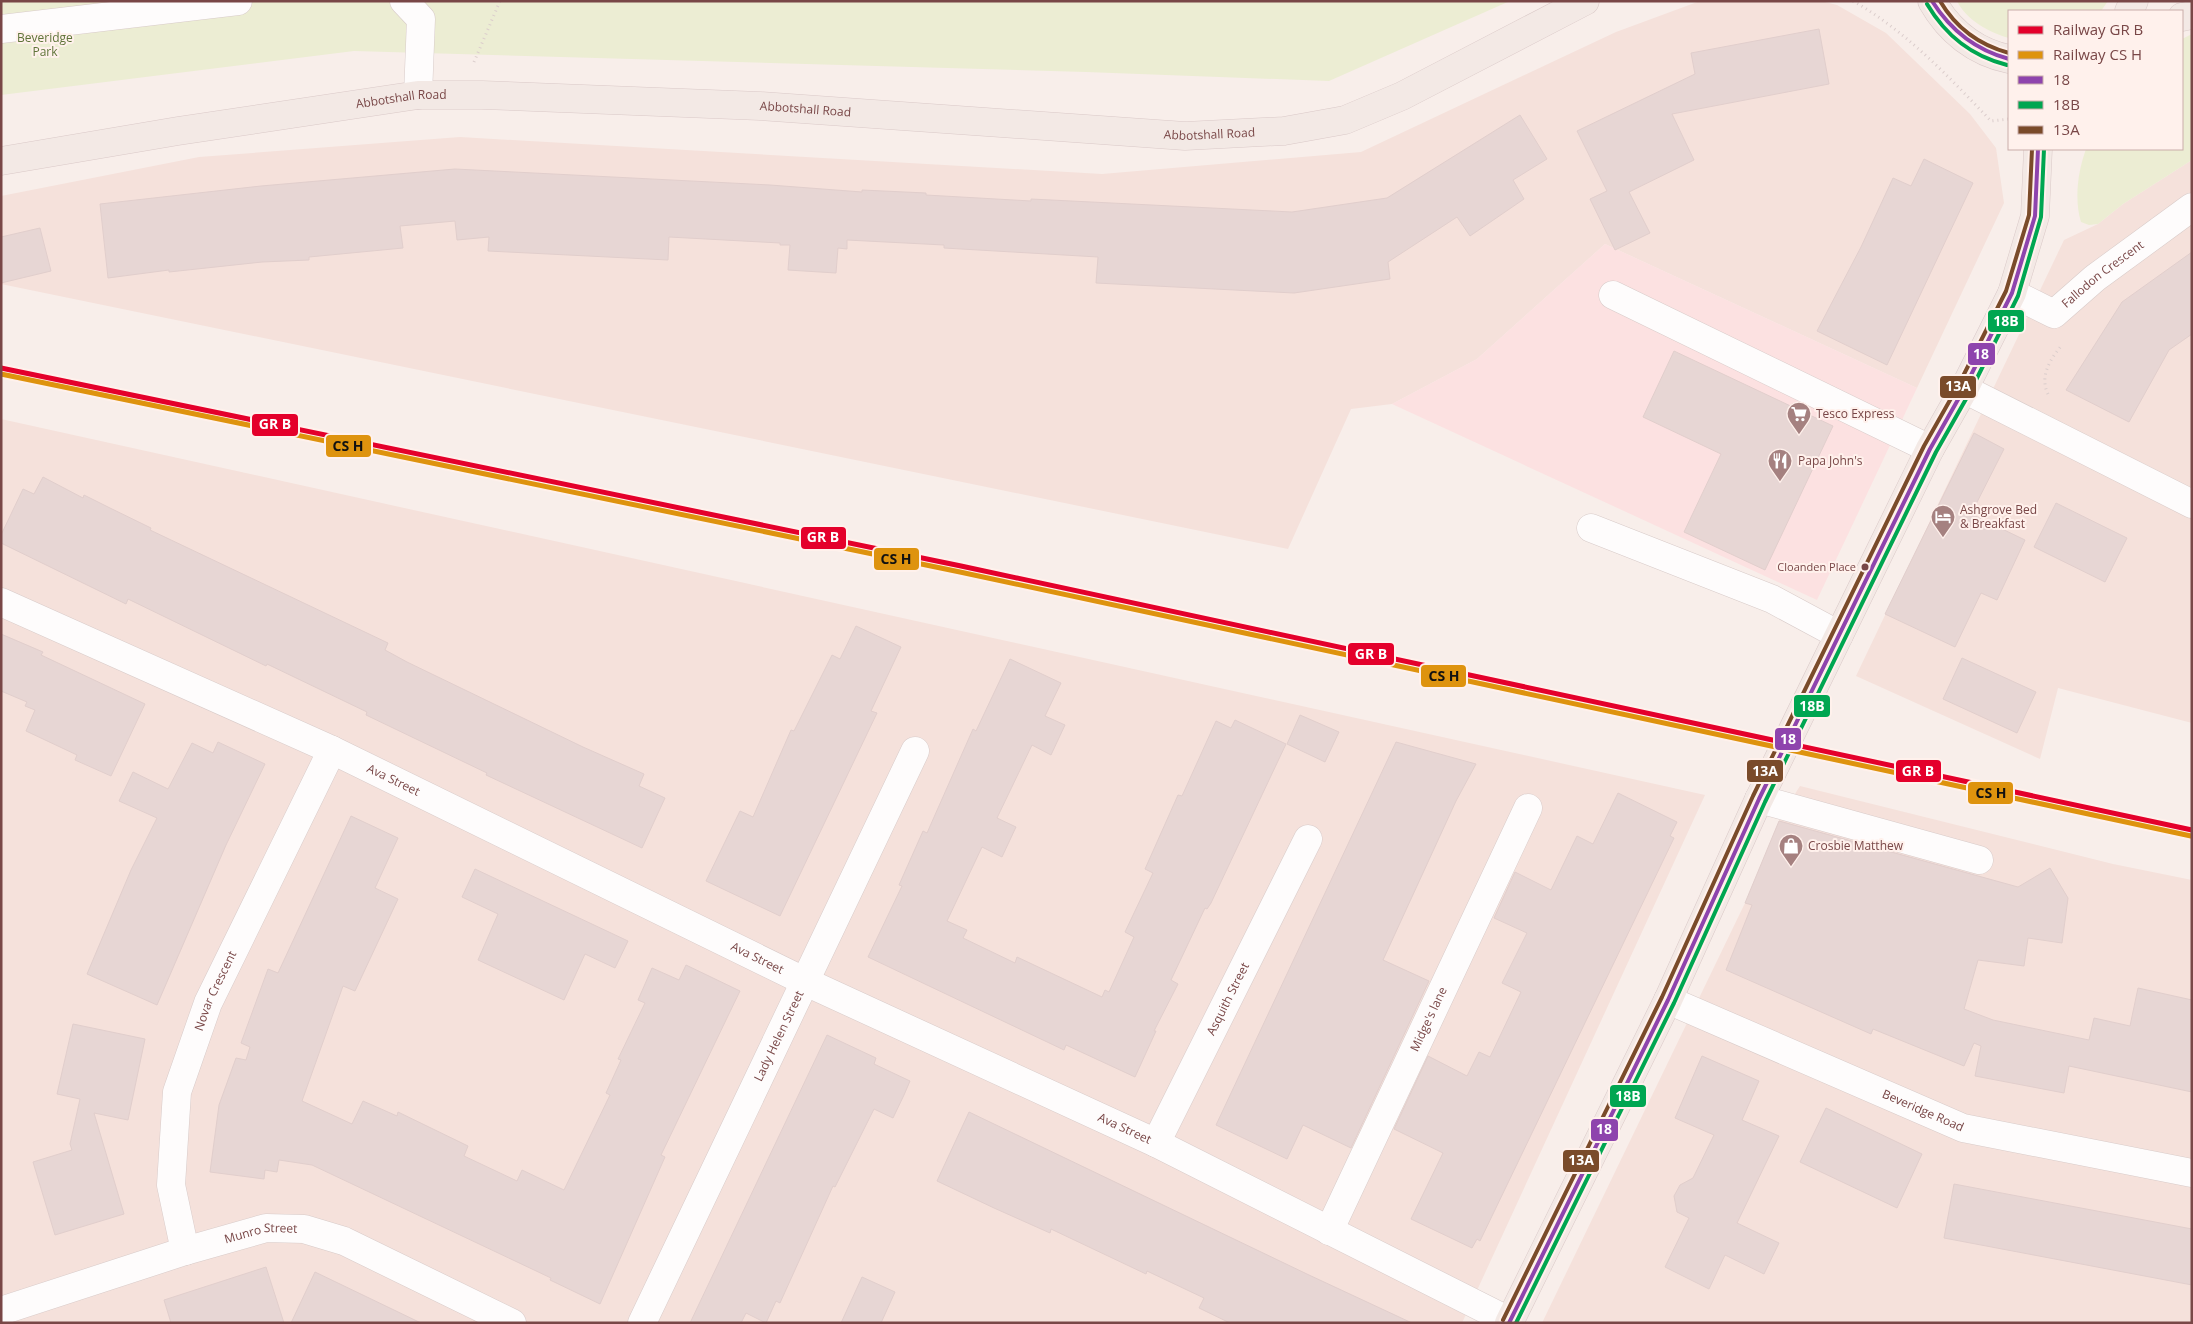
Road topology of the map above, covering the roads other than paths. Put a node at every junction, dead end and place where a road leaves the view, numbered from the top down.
1 (238, 1) edge
2 (404, 1) edge
3 (1585, 1) edge
4 (1932, 1) edge
5 (1, 30) edge
6 (2008, 59) edge
7 (418, 96) junction
8 (2038, 150) edge
9 (1, 161) edge
10 (2192, 207) edge
11 (2012, 293) junction
12 (1612, 296) dead end
13 (1964, 389) junction
14 (1930, 448) junction
15 (2192, 504) edge
16 (1591, 528) dead end
17 (1, 602) edge
18 (1839, 636) junction
19 (332, 750) junction
20 (915, 751) dead end
21 (1759, 799) junction
22 (1528, 808) dead end
23 (1304, 846) dead end
24 (1979, 860) dead end
25 (806, 982) junction
26 (1668, 1000) junction
27 (1156, 1143) junction
28 (2192, 1173) edge
29 (1329, 1231) junction
30 (184, 1250) junction
31 (1, 1311) edge
32 (1509, 1322) edge
33 (512, 1323) edge
34 (642, 1323) edge

1 - 5 street
2 - 7 street
3 - 7 main road, Abbotshall Road
4 - 6 main road
7 - 9 main road, Abbotshall Road
8 - 11 main road
10 - 11 street, Fallodon Crescent
11 - 13 main road
12 - 14 street
13 - 14 main road
13 - 15 street
14 - 18 main road
16 - 18 street
17 - 19 street, Ava Street
18 - 21 main road
19 - 25 street, Ava Street
19 - 30 street, Novar Crescent
20 - 25 street, Lady Helen Street
21 - 24 street
21 - 26 main road
22 - 29 street, Midge's lane
23 - 27 street, Asquith Street
25 - 27 street, Ava Street
25 - 34 street, Lady Helen Street
26 - 28 street, Beveridge Road
26 - 32 main road
27 - 29 street, Ava Street
29 - 32 street, Ava Street
30 - 31 street, Munro Street
30 - 33 street, Munro Street

